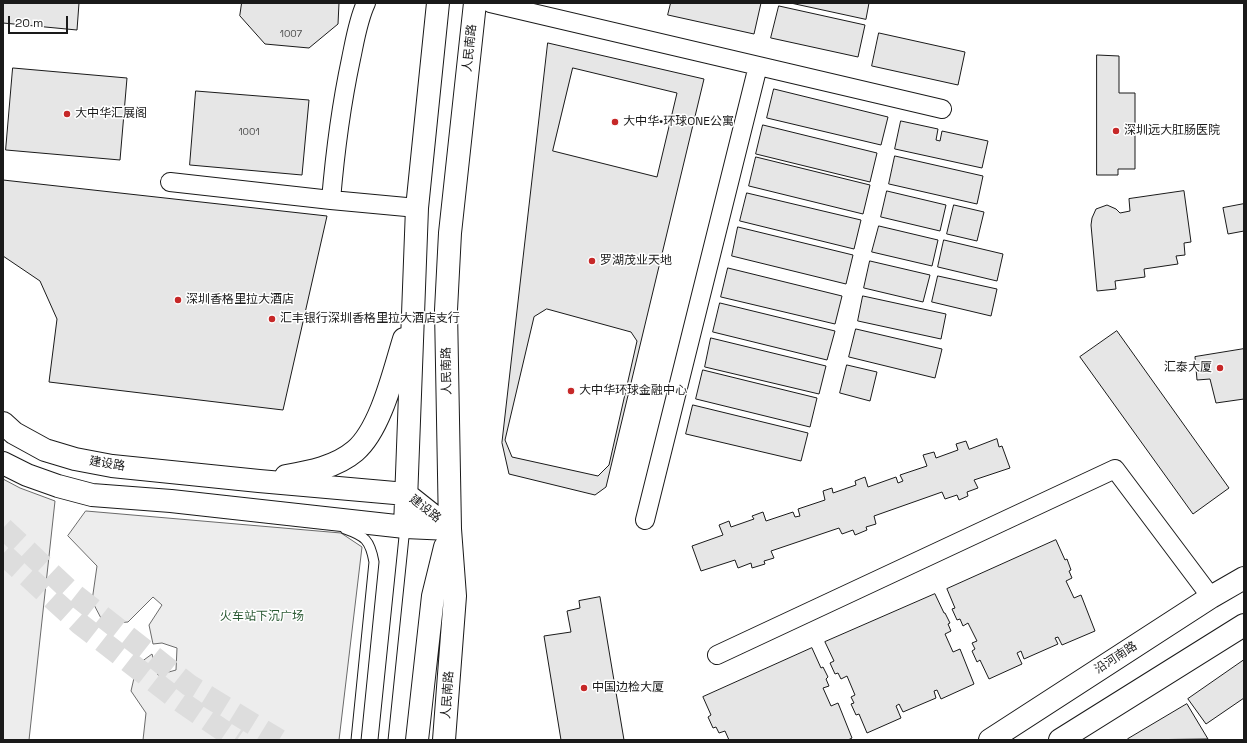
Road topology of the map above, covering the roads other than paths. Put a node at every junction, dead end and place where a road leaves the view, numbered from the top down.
1 (366, 3) edge
2 (438, 3) edge
3 (475, 3) edge
4 (490, 3) edge
5 (758, 66) junction
6 (942, 109) dead end
7 (170, 182) dead end
8 (331, 200) junction
9 (417, 208) junction
10 (413, 313) junction
11 (3, 423) edge
12 (3, 463) edge
13 (259, 481) junction
14 (406, 494) junction
15 (92, 495) junction
16 (645, 520) dead end
17 (405, 526) junction
18 (450, 528) junction
19 (1244, 578) edge
20 (1211, 597) junction
21 (1244, 625) edge
22 (717, 655) dead end
23 (356, 740) edge
24 (383, 740) edge
25 (418, 740) edge
26 (444, 740) edge
27 (990, 740) edge
28 (1060, 740) edge

1 - 8 street
2 - 9 main road
3 - 18 main road, 人民南路
4 - 5 street
5 - 6 street
5 - 16 street
7 - 8 street
8 - 9 street
9 - 10 main road
10 - 13 main road
10 - 14 main road
11 - 13 main road, 建设路
12 - 15 main road, 建设路
13 - 14 main road, 建设路
14 - 17 main road
14 - 18 main road, 建设路
15 - 17 main road, 建设路
15 - 23 lane
17 - 18 main road, 建设路
17 - 24 lane
18 - 25 main road
18 - 26 main road, 人民南路
19 - 20 main road, 沿河南路
20 - 22 street
20 - 27 main road, 沿河南路
21 - 28 main road

